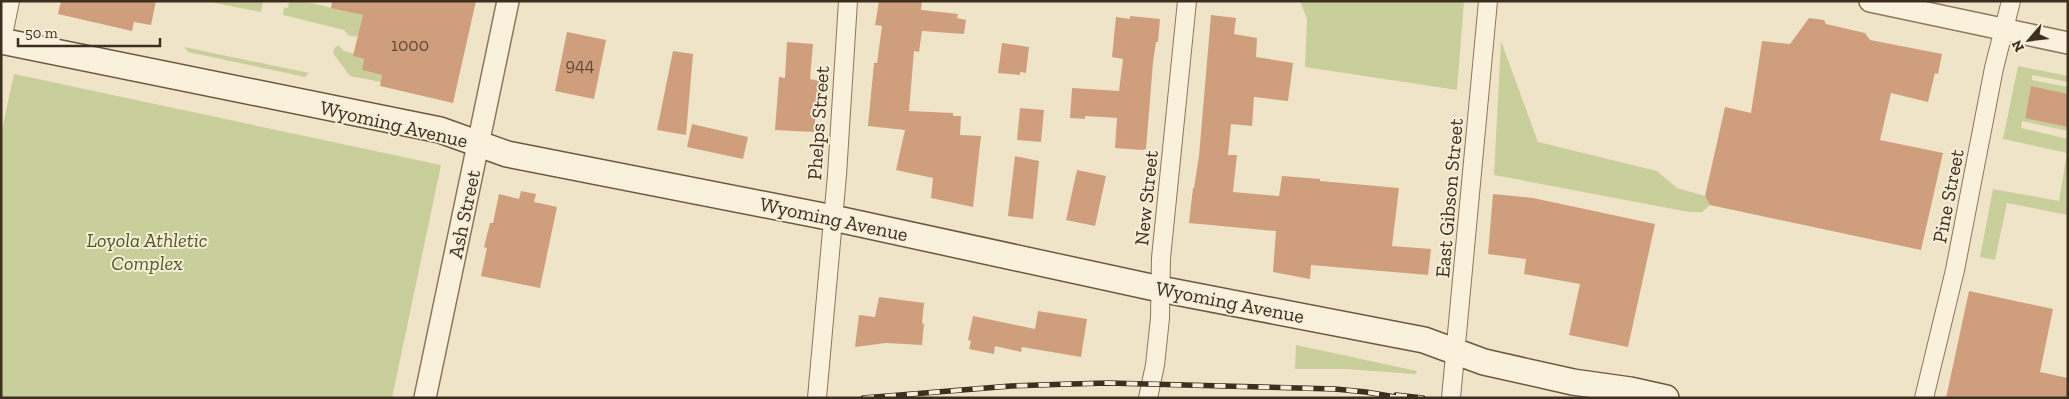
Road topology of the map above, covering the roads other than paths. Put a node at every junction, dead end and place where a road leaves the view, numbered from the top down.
1 (10, 1) edge
2 (508, 1) edge
3 (848, 1) edge
4 (1187, 1) edge
5 (1488, 1) edge
6 (1870, 1) edge
7 (2011, 1) edge
8 (2004, 30) junction
9 (1, 43) edge
10 (2068, 43) edge
11 (479, 144) junction
12 (833, 218) junction
13 (1160, 288) junction
14 (1456, 352) junction
15 (425, 398) edge
16 (818, 398) edge
17 (1148, 398) edge
18 (1451, 398) edge
19 (1666, 398) edge
20 (1924, 398) edge

1 - 9 street
2 - 11 street, Ash Street
3 - 12 street, Phelps Street
4 - 13 street, New Street
5 - 14 street, East Gibson Street
6 - 8 street
7 - 8 street, Pine Street
8 - 10 street
8 - 20 street, Pine Street
9 - 11 main road, Wyoming Avenue
11 - 12 main road, Wyoming Avenue
11 - 15 street, Ash Street
12 - 13 main road, Wyoming Avenue
12 - 16 street, Phelps Street
13 - 14 main road, Wyoming Avenue
13 - 17 street, New Street
14 - 18 street, East Gibson Street
14 - 19 main road, Wyoming Avenue

